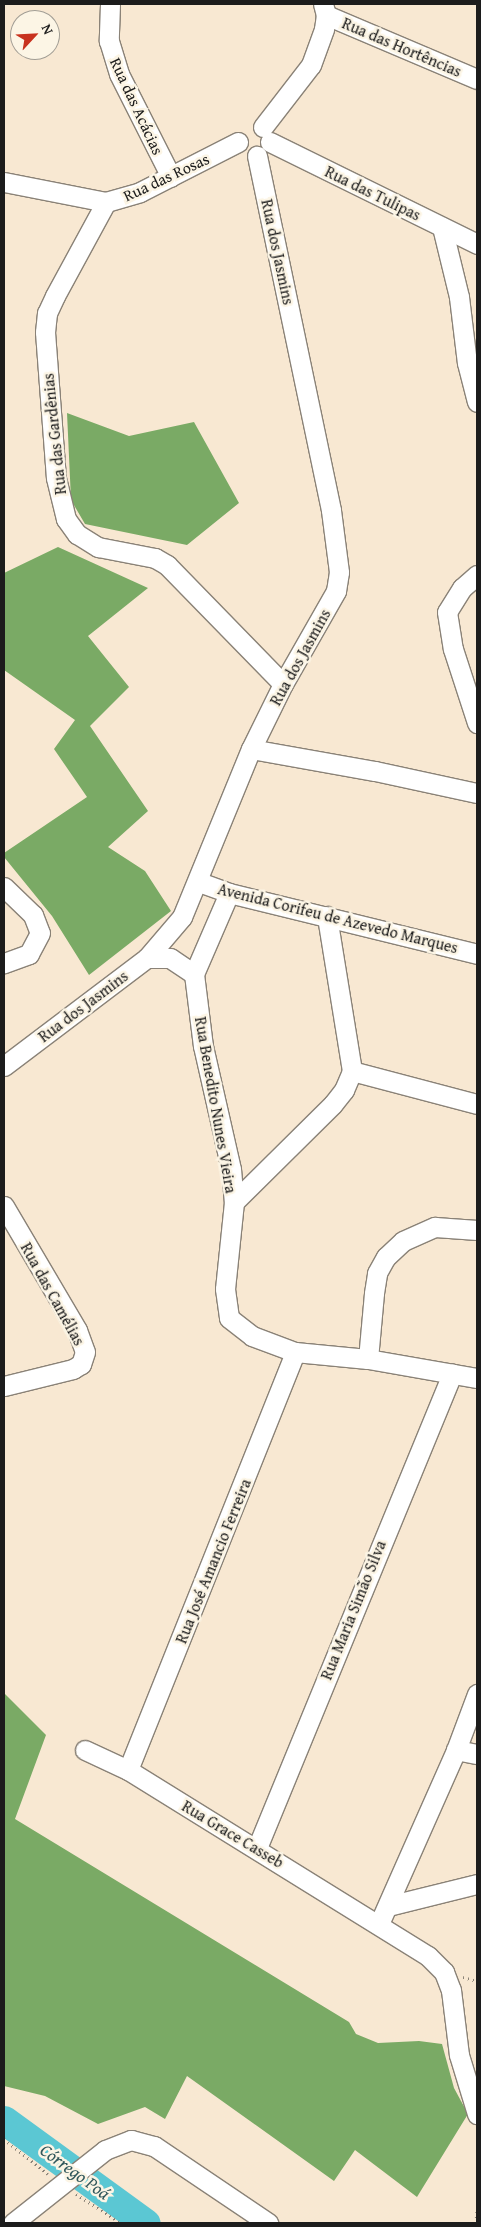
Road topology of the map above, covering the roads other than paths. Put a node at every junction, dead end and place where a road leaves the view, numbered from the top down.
1 (110, 4) edge
2 (324, 10) edge
3 (477, 79) edge
4 (263, 141) junction
5 (238, 142) junction
6 (171, 177) junction
7 (4, 182) edge
8 (106, 202) junction
9 (442, 228) junction
10 (477, 244) edge
11 (475, 389) edge
12 (477, 575) edge
13 (283, 684) junction
14 (477, 722) edge
15 (251, 749) junction
16 (477, 793) edge
17 (199, 882) junction
18 (4, 887) edge
19 (229, 893) junction
20 (328, 916) junction
21 (477, 954) edge
22 (147, 958) junction
23 (4, 963) edge
24 (194, 974) junction
25 (4, 1066) edge
26 (352, 1071) junction
27 (477, 1104) edge
28 (234, 1202) junction
29 (4, 1206) edge
30 (477, 1230) edge
31 (295, 1352) junction
32 (368, 1359) junction
33 (452, 1374) junction
34 (477, 1378) edge
35 (4, 1386) edge
36 (477, 1694) edge
37 (85, 1750) dead end
38 (456, 1750) junction
39 (477, 1754) edge
40 (128, 1770) junction
41 (258, 1848) junction
42 (477, 1884) edge
43 (388, 1906) junction
44 (378, 1924) junction
45 (477, 2114) edge
46 (257, 2221) edge
47 (13, 2223) edge

1 - 6 street, Rua das Acácias
2 - 3 street, Rua das Hortências
2 - 4 street
4 - 5 street, Rua das Tulipas
4 - 5 street
4 - 9 street, Rua das Tulipas
4 - 13 street, Rua dos Jasmins
5 - 6 street, Rua das Rosas
6 - 8 street, Rua das Rosas
7 - 8 street, Rua das Rosas
8 - 13 street, Rua das Gardênias
9 - 10 street, Rua das Tulipas
9 - 11 street
12 - 14 street
13 - 15 street, Rua dos Jasmins
15 - 16 street
15 - 17 street, Rua dos Jasmins
17 - 19 street, Avenida Corifeu de Azevedo Marques
17 - 22 street, Rua dos Jasmins
18 - 23 street
19 - 20 street, Avenida Corifeu de Azevedo Marques
19 - 24 street
20 - 21 street, Avenida Corifeu de Azevedo Marques
20 - 26 street
22 - 24 street
22 - 25 street, Rua dos Jasmins
24 - 28 street, Rua Benedito Nunes Vieira
26 - 27 street
26 - 28 street
28 - 31 street, Rua Benedito Nunes Vieira
29 - 35 street, Rua das Camélias
30 - 32 street
31 - 32 street
31 - 40 street, Rua José Amancio Ferreira
32 - 33 street
33 - 34 street
33 - 41 street, Rua Maria Simão Silva
36 - 38 street
37 - 40 street, Rua Grace Casseb
38 - 39 street
38 - 43 street
40 - 41 street, Rua Grace Casseb
41 - 44 street, Rua Grace Casseb
42 - 43 street
43 - 44 street
44 - 45 street, Rua Grace Casseb
46 - 47 street

